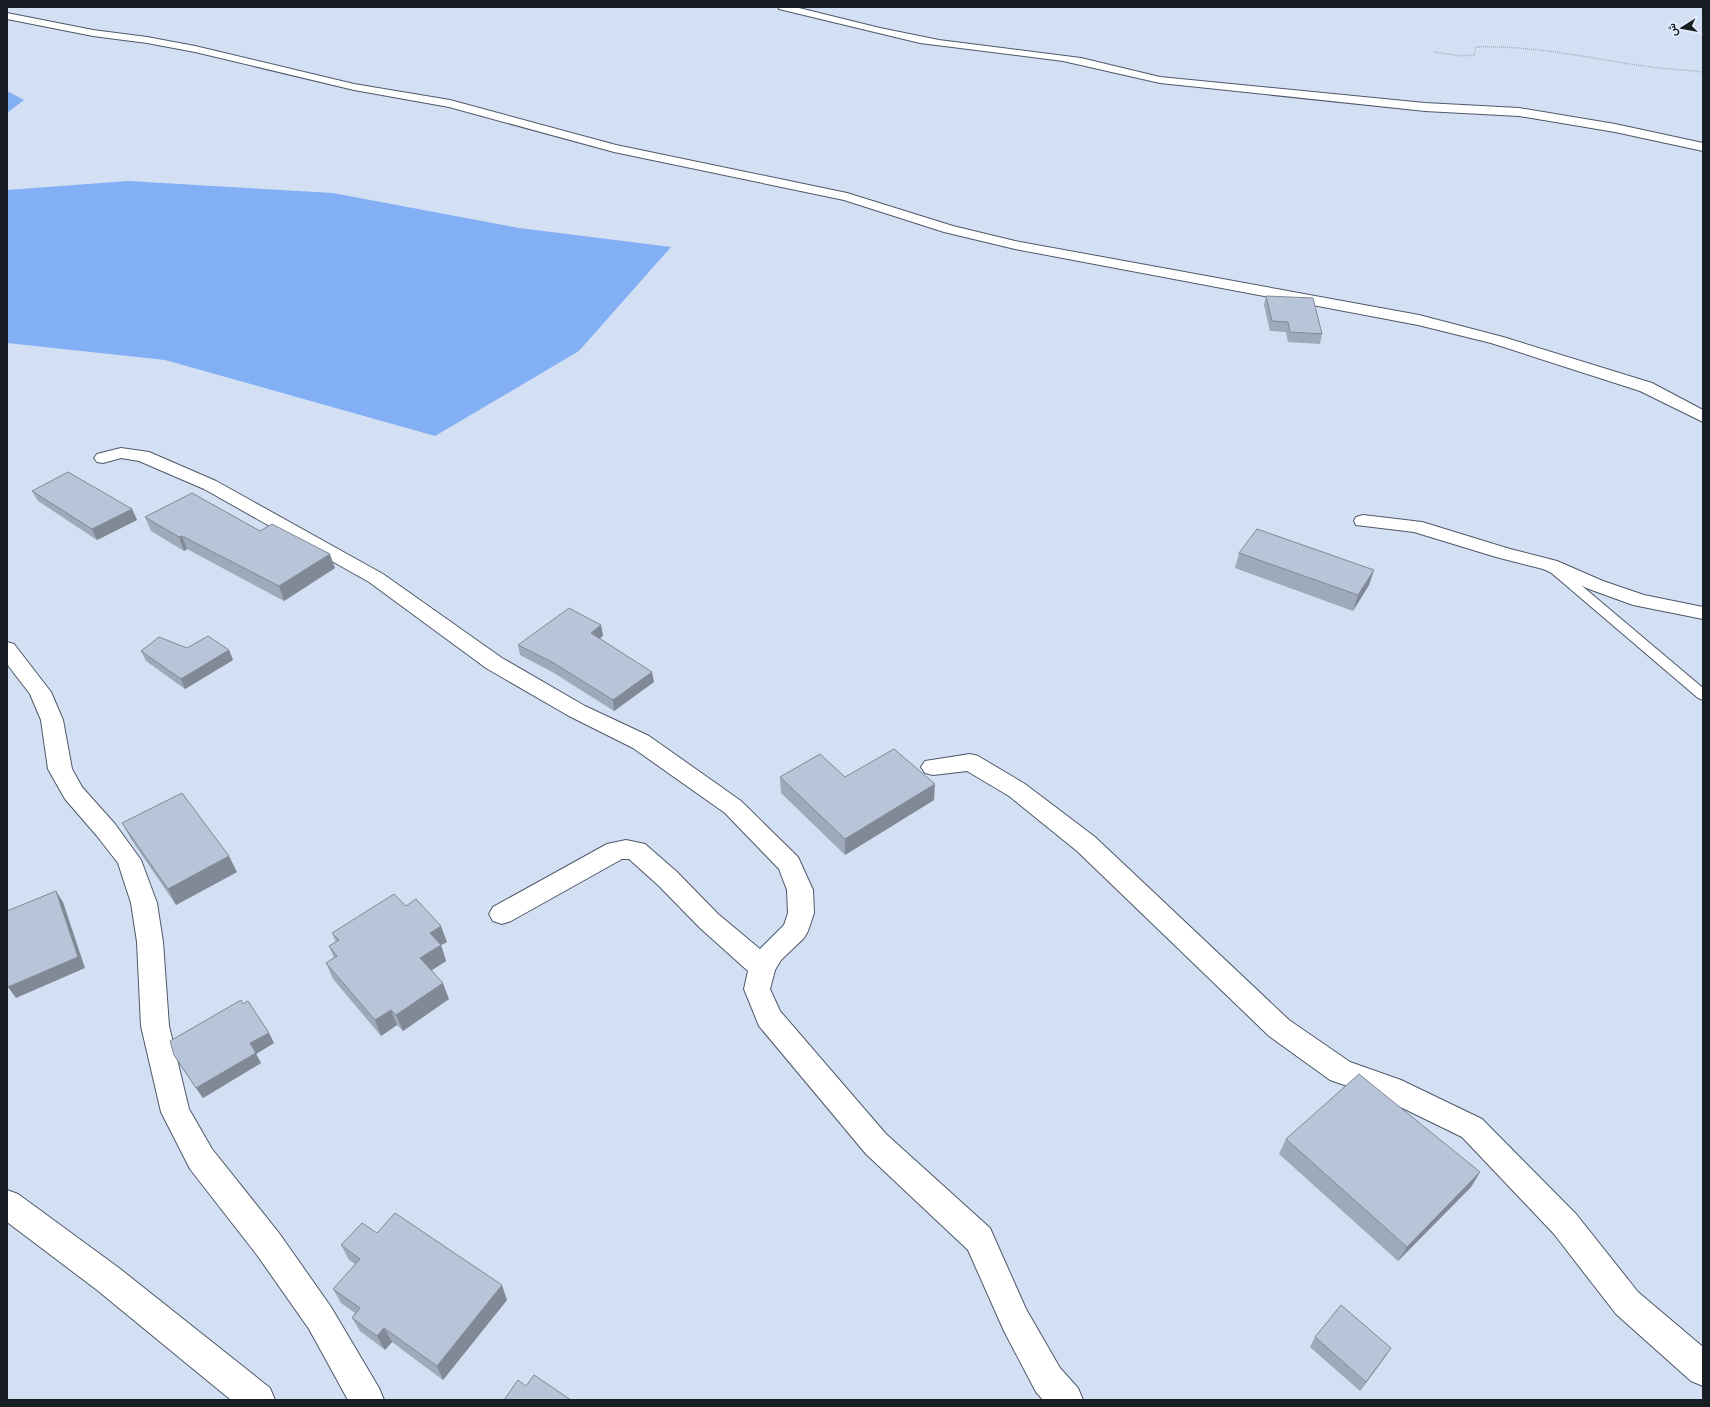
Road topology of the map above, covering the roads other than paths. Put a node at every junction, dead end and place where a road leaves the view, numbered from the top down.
1 (783, 7) edge
2 (7, 16) edge
3 (1703, 147) edge
4 (1703, 417) edge
5 (103, 458) dead end
6 (1363, 521) dead end
7 (1550, 565) junction
8 (1703, 613) edge
9 (7, 649) edge
10 (1703, 695) edge
11 (933, 767) dead end
12 (502, 914) dead end
13 (762, 967) junction
14 (7, 1204) edge
15 (1703, 1369) edge
16 (258, 1400) edge
17 (366, 1400) edge
18 (1066, 1400) edge

1 - 3 street
2 - 4 street
5 - 13 street
6 - 7 street
7 - 8 street
7 - 10 lane
9 - 17 street
11 - 15 street
12 - 13 street
13 - 18 street
14 - 16 street

